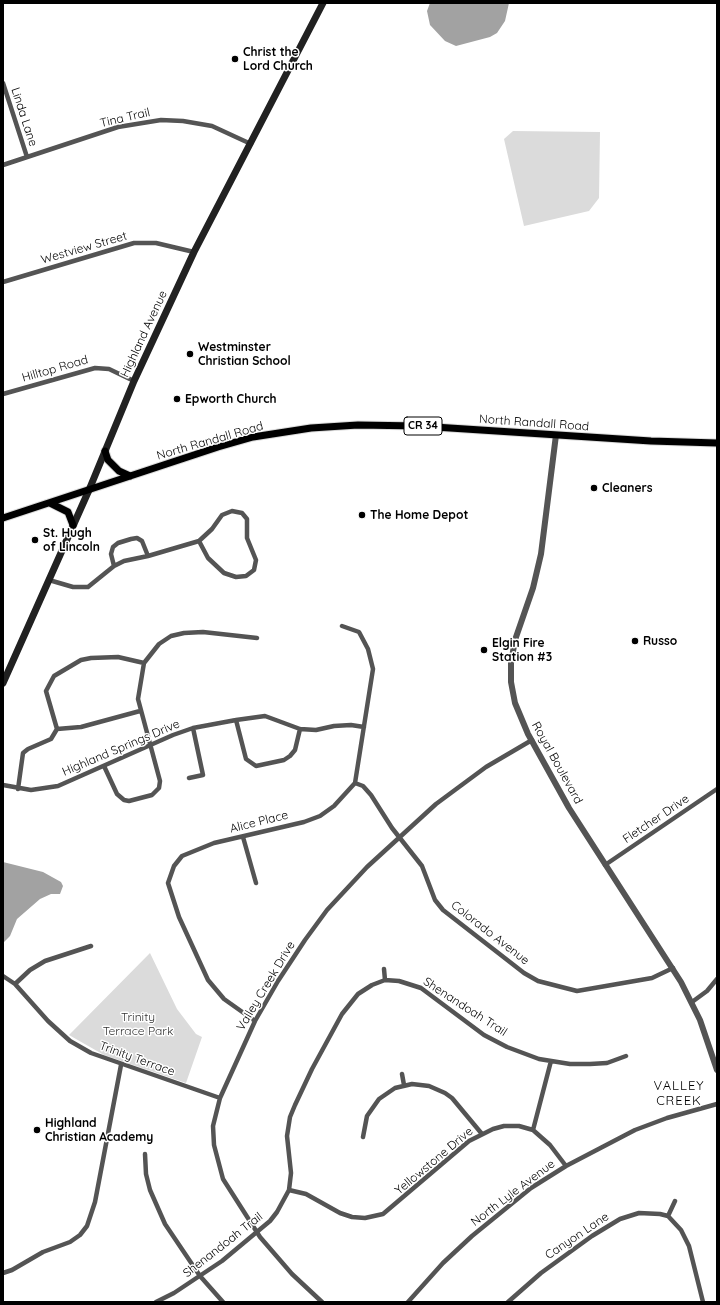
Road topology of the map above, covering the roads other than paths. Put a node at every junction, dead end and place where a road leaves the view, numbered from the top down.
1 (323, 3) edge
2 (3, 83) edge
3 (251, 144) junction
4 (27, 157) junction
5 (3, 165) edge
6 (194, 252) junction
7 (3, 282) edge
8 (134, 381) junction
9 (3, 394) edge
10 (556, 435) junction
11 (717, 443) edge
12 (105, 451) junction
13 (130, 476) junction
14 (89, 490) junction
15 (50, 503) junction
16 (3, 518) edge
17 (73, 525) junction
18 (199, 541) junction
19 (148, 556) junction
20 (114, 566) junction
21 (49, 580) junction
22 (342, 626) dead end
23 (257, 638) dead end
24 (144, 663) junction
25 (3, 683) edge
26 (140, 711) junction
27 (236, 720) junction
28 (364, 727) junction
29 (193, 728) junction
30 (57, 729) junction
31 (300, 729) junction
32 (532, 740) junction
33 (150, 745) junction
34 (104, 766) junction
35 (189, 778) dead end
36 (356, 783) junction
37 (3, 785) edge
38 (18, 789) junction
39 (717, 789) edge
40 (399, 836) junction
41 (243, 837) junction
42 (605, 865) junction
43 (256, 883) dead end
44 (91, 946) dead end
45 (673, 968) junction
46 (384, 969) dead end
47 (3, 976) edge
48 (717, 979) edge
49 (385, 980) junction
50 (15, 984) junction
51 (692, 1002) junction
52 (255, 1021) junction
53 (626, 1056) dead end
54 (551, 1061) junction
55 (121, 1065) junction
56 (717, 1070) edge
57 (402, 1074) dead end
58 (404, 1085) junction
59 (220, 1098) junction
60 (717, 1104) edge
61 (533, 1130) junction
62 (482, 1134) junction
63 (363, 1137) dead end
64 (145, 1154) dead end
65 (566, 1166) junction
66 (289, 1190) junction
67 (675, 1201) dead end
68 (668, 1216) junction
69 (256, 1233) junction
70 (3, 1273) edge
71 (200, 1276) junction
72 (156, 1302) edge
73 (223, 1302) edge
74 (322, 1302) edge
75 (408, 1302) edge
76 (508, 1302) edge
77 (703, 1302) edge

1 - 3 main road, Highland Avenue
2 - 4 street, Linda Lane
3 - 4 street, Tina Trail
3 - 6 main road, Highland Avenue
4 - 5 street, Tina Trail
6 - 7 street, Westview Street
6 - 8 main road, Highland Avenue
8 - 9 street, Hilltop Road
8 - 12 main road, Highland Avenue
10 - 11 main road, North Randall Road / CR 34
10 - 13 main road, North Randall Road / CR 34
10 - 32 street, Royal Boulevard
12 - 13 main road
12 - 14 main road, Highland Avenue
13 - 14 main road, North Randall Road / CR 34
14 - 15 main road, North Randall Road / CR 34
14 - 17 main road, Highland Avenue
15 - 16 main road, North Randall Road / CR 34
15 - 17 main road
17 - 21 main road, Highland Avenue
18 - 18 street
18 - 19 street
19 - 20 street
19 - 20 street
20 - 21 street
21 - 25 main road, Highland Avenue
22 - 28 street
23 - 24 street
24 - 26 street
24 - 30 street
26 - 30 street
26 - 33 street
27 - 29 street, Highland Springs Drive
27 - 31 street, Highland Springs Drive
27 - 31 street
28 - 31 street, Highland Springs Drive
28 - 36 street
29 - 33 street, Highland Springs Drive
29 - 35 street
30 - 38 street
32 - 40 street, Valley Creek Drive
32 - 42 street, Royal Boulevard
33 - 34 street, Highland Springs Drive
33 - 34 street
34 - 38 street, Highland Springs Drive
36 - 40 street, Colorado Avenue
36 - 41 street, Alice Place
37 - 38 street, Highland Springs Drive
39 - 42 street, Fletcher Drive
40 - 45 street, Colorado Avenue
40 - 52 street, Valley Creek Drive
41 - 43 street
41 - 52 street, Alice Place
42 - 45 street, Royal Boulevard
44 - 50 street
45 - 51 street, Royal Boulevard
46 - 49 street
47 - 50 street, Trinity Terrace
48 - 51 street
49 - 54 street, Shenandoah Trail
49 - 66 street, Shenandoah Trail
50 - 55 street, Trinity Terrace
51 - 56 street, Royal Boulevard
52 - 59 street, Valley Creek Drive
53 - 54 street, Shenandoah Trail
54 - 61 street
55 - 59 street, Trinity Terrace
55 - 70 street
57 - 58 street
58 - 62 street
58 - 63 street
59 - 69 street, Valley Creek Drive
60 - 65 street, North Lyle Avenue
61 - 62 street, Yellowstone Drive
61 - 65 street, Yellowstone Drive
62 - 66 street, Yellowstone Drive
64 - 71 street
65 - 75 street, North Lyle Avenue
66 - 69 street, Shenandoah Trail
67 - 68 street
68 - 76 street, Canyon Lane
68 - 77 street
69 - 71 street, Shenandoah Trail
69 - 74 street, Valley Creek Drive
71 - 72 street, Shenandoah Trail
71 - 73 street

